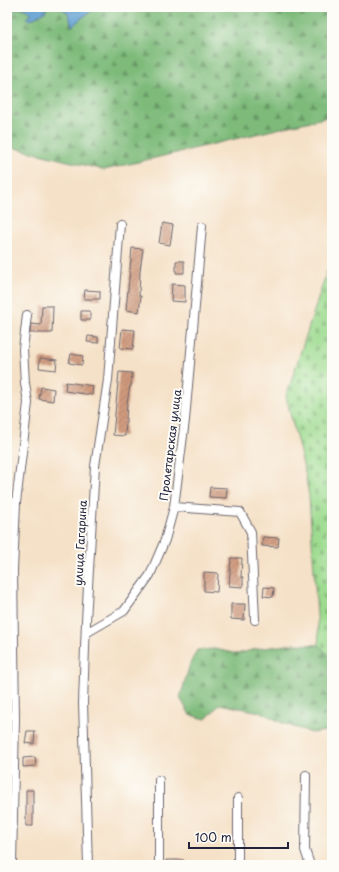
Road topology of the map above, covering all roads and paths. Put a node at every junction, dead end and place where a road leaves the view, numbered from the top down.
1 (120, 224) dead end
2 (202, 226) dead end
3 (27, 315) dead end
4 (174, 508) junction
5 (256, 620) dead end
6 (86, 633) junction
7 (306, 775) dead end
8 (159, 780) dead end
9 (238, 798) dead end
10 (12, 865) edge
11 (88, 865) edge
12 (160, 865) edge
13 (238, 865) edge
14 (310, 865) edge

1 - 6 street, улица Гагарина
2 - 4 street, Пролетарская улица
3 - 10 street
4 - 5 street
4 - 6 street, Пролетарская улица
6 - 11 street, улица Гагарина
7 - 14 street
8 - 12 street
9 - 13 street

